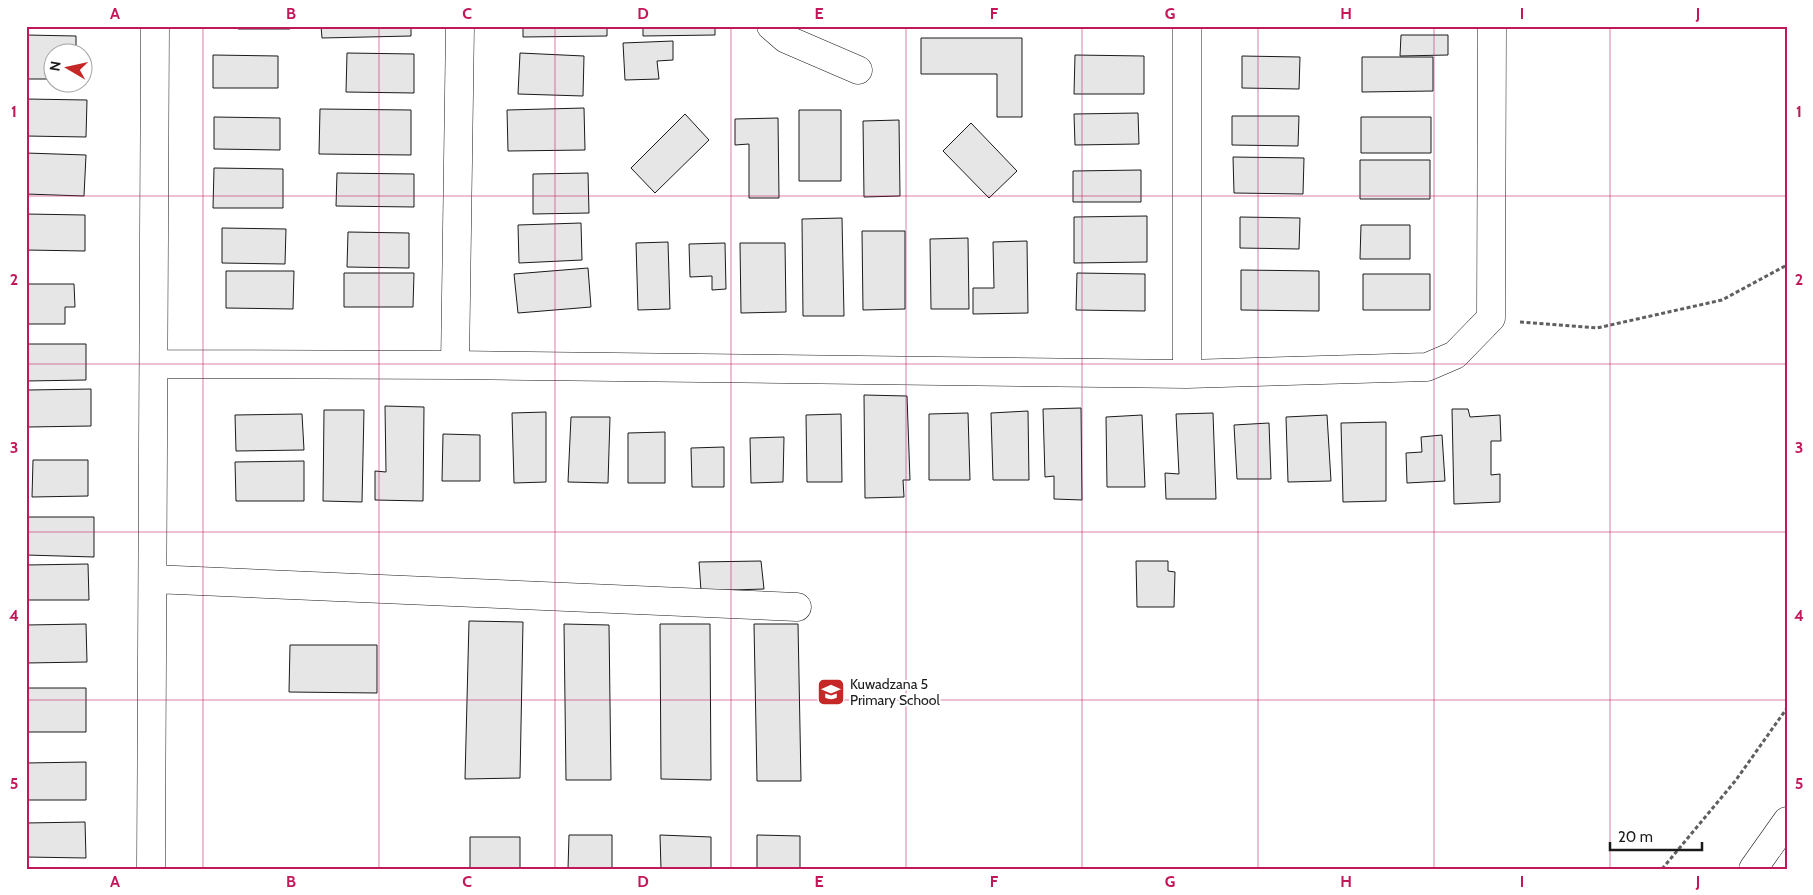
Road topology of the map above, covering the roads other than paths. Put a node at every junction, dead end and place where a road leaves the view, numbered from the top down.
1 (155, 26) edge
2 (460, 26) edge
3 (771, 26) edge
4 (1187, 26) edge
5 (1492, 26) edge
6 (858, 70) dead end
7 (154, 364) junction
8 (455, 365) junction
9 (1187, 374) junction
10 (153, 579) junction
11 (797, 607) dead end
12 (1787, 821) edge
13 (151, 869) edge
14 (1753, 869) edge

1 - 7 street
2 - 8 street
3 - 6 street
4 - 9 street
5 - 9 street
7 - 8 street
7 - 10 street
8 - 9 street
10 - 11 street
10 - 13 street
12 - 14 street

